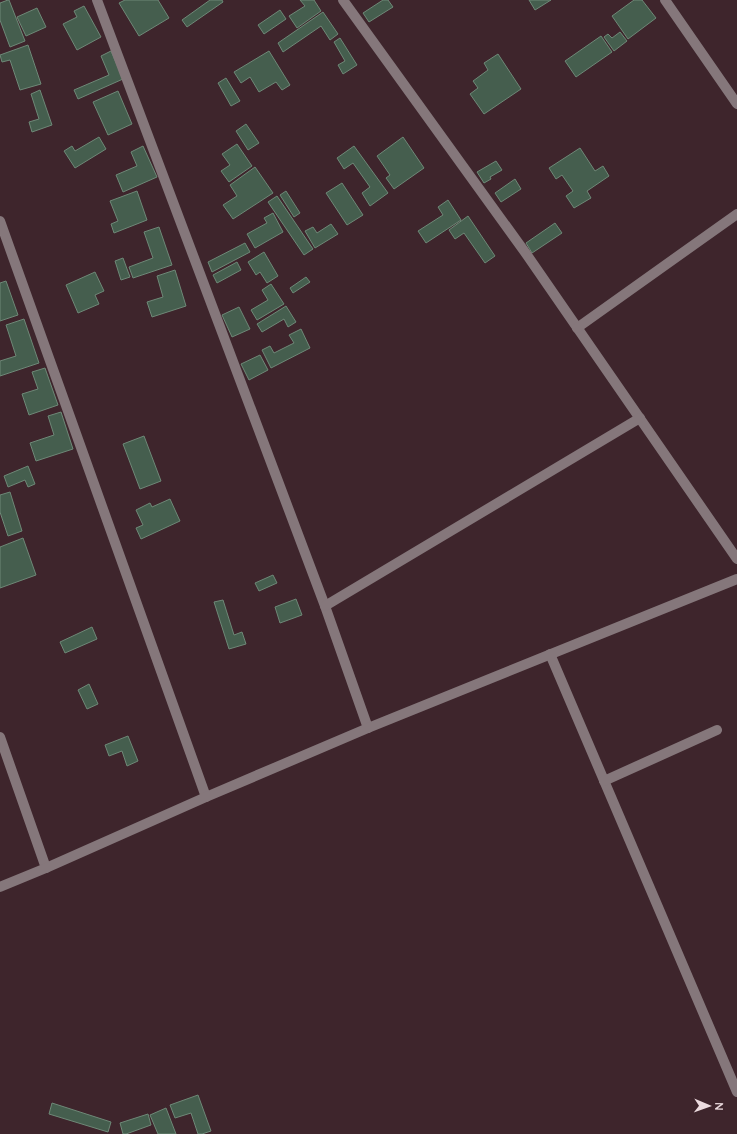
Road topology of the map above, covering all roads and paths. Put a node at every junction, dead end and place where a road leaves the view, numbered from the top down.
1 (97, 0) edge
2 (343, 0) edge
3 (666, 0) edge
4 (737, 104) edge
5 (737, 214) edge
6 (0, 221) edge
7 (577, 328) junction
8 (640, 418) junction
9 (737, 559) edge
10 (737, 579) edge
11 (325, 606) junction
12 (550, 654) junction
13 (368, 728) junction
14 (717, 730) dead end
15 (0, 737) edge
16 (604, 781) junction
17 (206, 797) junction
18 (46, 868) junction
19 (0, 887) edge
20 (737, 1092) edge

1 - 11 street
2 - 7 street
3 - 4 street
5 - 7 street
6 - 17 street
7 - 8 street
8 - 9 street
8 - 11 street
10 - 12 street
11 - 13 street
12 - 13 street
12 - 16 street
13 - 17 street
14 - 16 street
15 - 18 street
16 - 20 street
17 - 18 street
18 - 19 street

